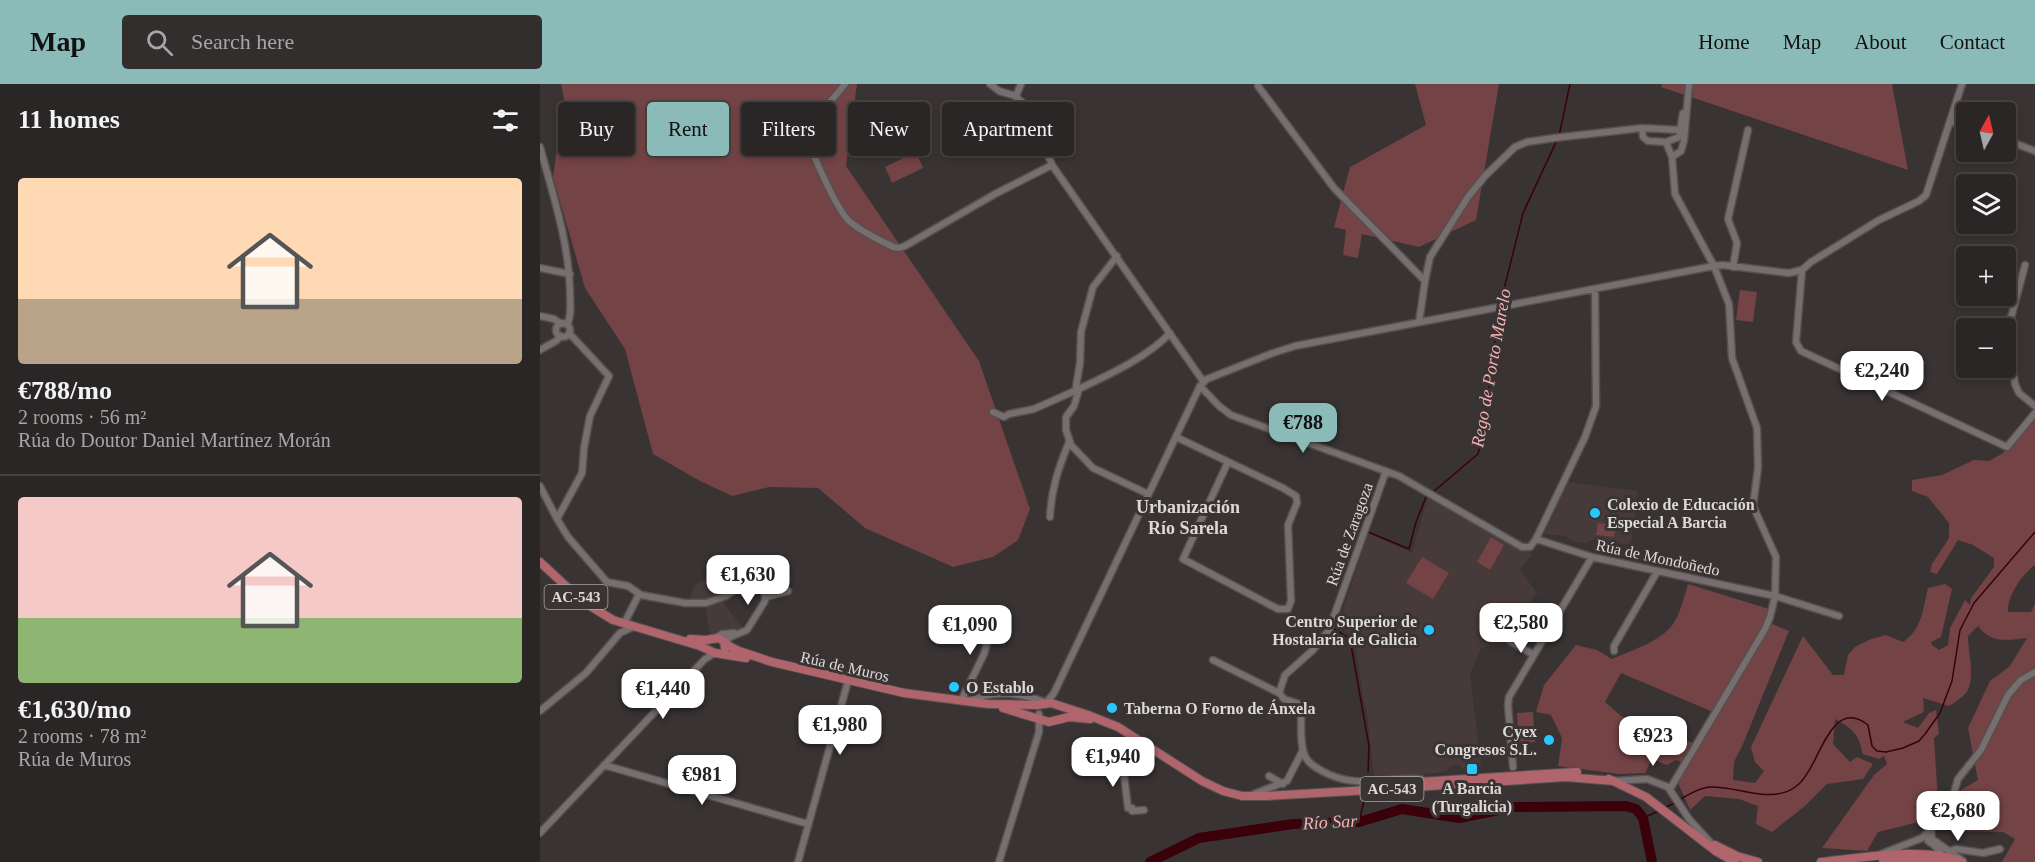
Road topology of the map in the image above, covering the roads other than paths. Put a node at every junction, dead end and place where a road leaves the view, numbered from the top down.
1 (845, 84) edge
2 (990, 84) edge
3 (1021, 84) edge
4 (1689, 84) edge
5 (1962, 84) edge
6 (1258, 86) dead end
7 (1688, 93) junction
8 (1016, 96) junction
9 (1950, 121) junction
10 (1956, 123) edge
11 (1642, 128) junction
12 (1680, 130) junction
13 (1748, 130) dead end
14 (1666, 142) junction
15 (2016, 144) edge
16 (540, 147) edge
17 (2035, 151) edge
18 (1672, 157) junction
19 (1052, 165) junction
20 (548, 178) junction
21 (540, 179) edge
22 (1117, 256) junction
23 (2025, 265) dead end
24 (1714, 266) junction
25 (1733, 267) junction
26 (540, 268) edge
27 (1802, 270) junction
28 (570, 274) junction
29 (1425, 281) junction
30 (1595, 289) junction
31 (540, 316) edge
32 (1419, 322) junction
33 (564, 324) junction
34 (569, 333) junction
35 (1170, 333) junction
36 (561, 336) junction
37 (540, 350) edge
38 (1202, 384) junction
39 (1079, 389) junction
40 (2035, 406) edge
41 (993, 412) dead end
42 (2035, 413) edge
43 (1176, 437) junction
44 (1070, 441) junction
45 (1228, 462) junction
46 (1386, 471) junction
47 (540, 486) edge
48 (1149, 494) junction
49 (1050, 517) dead end
50 (557, 519) junction
51 (1536, 539) junction
52 (1592, 557) junction
53 (540, 562) edge
54 (1658, 572) junction
55 (788, 591) dead end
56 (639, 594) junction
57 (1775, 596) junction
58 (766, 597) junction
59 (1839, 616) dead end
60 (994, 618) dead end
61 (622, 623) junction
62 (633, 627) junction
63 (620, 633) junction
64 (738, 633) junction
65 (1510, 641) dead end
66 (725, 643) junction
67 (713, 647) junction
68 (1614, 651) dead end
69 (1534, 655) junction
70 (1213, 660) dead end
71 (772, 662) junction
72 (2035, 672) edge
73 (848, 681) junction
74 (1279, 693) junction
75 (965, 701) junction
76 (988, 704) junction
77 (1051, 704) junction
78 (540, 711) edge
79 (1043, 719) junction
80 (1109, 723) junction
81 (1039, 732) junction
82 (1142, 741) junction
83 (1303, 750) junction
84 (604, 765) junction
85 (1513, 767) dead end
86 (1269, 776) dead end
87 (1336, 778) junction
88 (1441, 780) junction
89 (1614, 781) junction
90 (1283, 784) junction
91 (1340, 790) junction
92 (1672, 792) junction
93 (1319, 793) junction
94 (1250, 796) junction
95 (1144, 810) dead end
96 (1681, 823) junction
97 (808, 824) junction
98 (540, 833) edge
99 (1927, 834) junction
100 (1712, 844) junction
101 (2000, 849) dead end
102 (1946, 856) edge
103 (1872, 858) junction
104 (1730, 861) edge
105 (798, 862) edge
106 (999, 862) edge
107 (1745, 862) edge
108 (1758, 862) edge
109 (1821, 862) edge
110 (1883, 862) edge
111 (1954, 862) edge
112 (1963, 862) edge

1 - 19 street
2 - 8 street
3 - 8 street
4 - 7 street
5 - 9 street
6 - 29 street
7 - 12 street
7 - 18 street
8 - 19 street
9 - 10 street
9 - 27 street
11 - 12 street
11 - 14 street
11 - 29 street
12 - 14 street
13 - 25 street
14 - 18 street
15 - 17 street
16 - 20 street
18 - 24 street
19 - 22 street
20 - 21 street
20 - 28 street
22 - 35 street
22 - 39 street
23 - 40 street
24 - 25 street
24 - 30 street
24 - 57 street
25 - 27 street
26 - 28 street
27 - 42 street
28 - 33 street
29 - 32 street
30 - 32 street
30 - 51 street
31 - 33 street
32 - 38 street
33 - 34 street
33 - 36 street
34 - 36 street
34 - 50 street
35 - 38 street
35 - 39 street
36 - 37 street
38 - 43 street
38 - 46 street
39 - 41 street
39 - 44 street
43 - 45 street
43 - 48 street
44 - 48 street
44 - 49 street
45 - 45 street
46 - 51 street
46 - 74 street, Rúa de Zaragoza
47 - 50 street
48 - 77 street
50 - 56 street
51 - 52 street, Rúa de Mondoñedo
52 - 54 street, Rúa de Mondoñedo
52 - 69 street
53 - 61 main road, Rúa de Muros / AC-543
54 - 57 street, Rúa de Mondoñedo
54 - 68 street
55 - 58 street
56 - 58 street
56 - 61 street
57 - 59 street, Rúa de Mondoñedo
57 - 92 street
58 - 64 street
60 - 75 street
61 - 62 main road, Rúa de Muros / AC-543
61 - 63 street
62 - 63 street
62 - 67 main road, Rúa de Muros / AC-543
63 - 78 street
64 - 66 street
64 - 67 street, Rúa de Muros
65 - 69 street
66 - 67 main road, Rúa de Muros / AC-543
66 - 67 main road
66 - 71 main road, Rúa de Muros / AC-543
67 - 71 main road, Rúa de Muros / AC-543
67 - 84 street
69 - 85 street
70 - 74 street
71 - 73 main road, Rúa de Muros / AC-543
72 - 99 street
73 - 75 main road, Rúa de Muros / AC-543
73 - 97 street
74 - 83 street
75 - 76 main road, AC-543
75 - 77 street
76 - 77 main road, AC-543
76 - 79 main road, AC-543
77 - 79 main road
77 - 79 main road
77 - 80 main road, AC-543
79 - 80 main road, AC-543
79 - 81 street
79 - 81 street
80 - 82 main road, AC-543
81 - 106 street
82 - 94 main road, AC-543
82 - 95 street
83 - 87 street
83 - 90 street
84 - 97 street
84 - 98 street
86 - 90 street
87 - 88 street
87 - 91 street
88 - 89 main road, AC-543
88 - 91 main road, AC-543
89 - 92 street
89 - 93 main road, AC-543
89 - 96 main road, AC-543
90 - 94 street
91 - 93 main road, AC-543
92 - 100 street
93 - 94 main road, AC-543
96 - 100 main road, AC-543
96 - 104 main road, AC-543
97 - 105 street
99 - 102 street
99 - 102 street
99 - 103 street
100 - 107 street
100 - 108 main road, AC-543
101 - 102 street
102 - 103 main road
102 - 110 main road
102 - 111 main road
102 - 112 main road
103 - 109 main road

